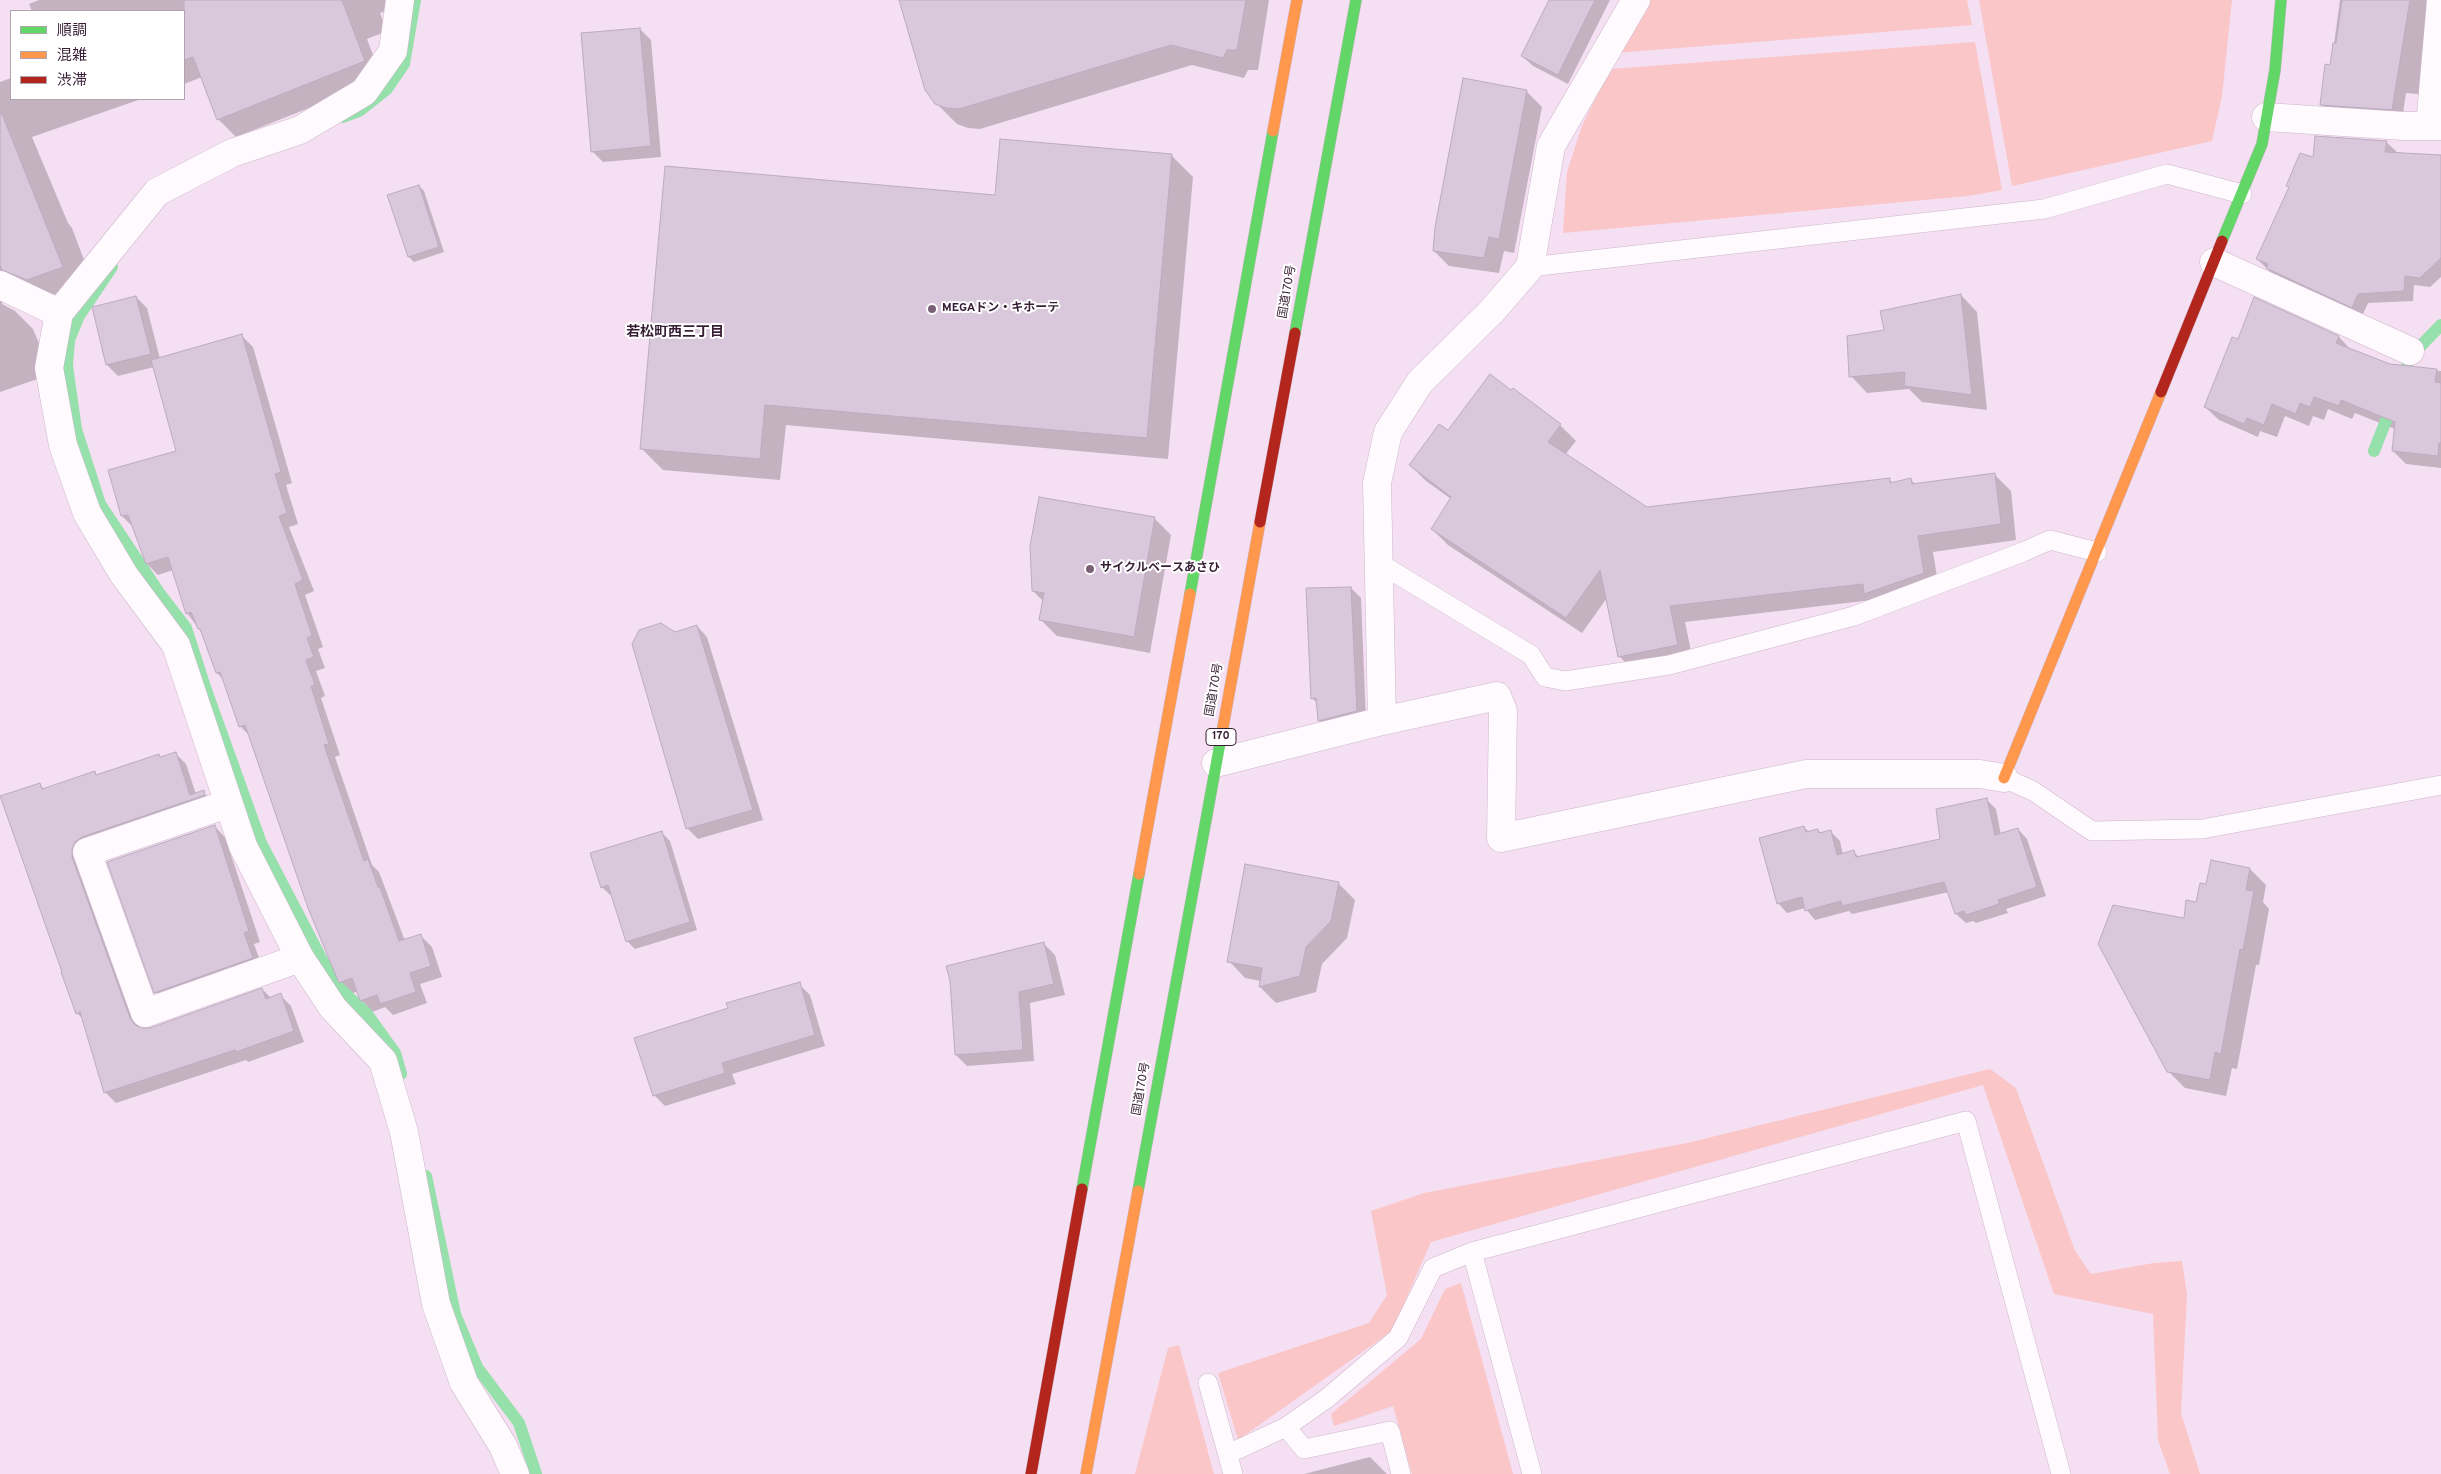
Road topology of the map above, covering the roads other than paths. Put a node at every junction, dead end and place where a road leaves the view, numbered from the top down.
1 (400, 0) edge
2 (1297, 0) edge
3 (1356, 0) edge
4 (1636, 0) edge
5 (2281, 0) edge
6 (2441, 0) edge
7 (2266, 116) junction
8 (2436, 126) edge
9 (2242, 194) junction
10 (2214, 262) junction
11 (1530, 267) junction
12 (0, 285) edge
13 (59, 312) junction
14 (2410, 351) dead end
15 (2097, 552) junction
16 (1379, 563) junction
17 (1382, 721) junction
18 (1216, 763) junction
19 (2004, 778) junction
20 (2441, 785) edge
21 (227, 804) junction
22 (300, 958) junction
23 (1472, 1252) junction
24 (1208, 1383) dead end
25 (1286, 1427) junction
26 (1228, 1454) junction
27 (515, 1474) edge
28 (1031, 1474) edge
29 (1086, 1474) edge
30 (1233, 1474) edge
31 (1401, 1474) edge
32 (1532, 1474) edge
33 (2060, 1474) edge

1 - 13 street
2 - 28 main road
3 - 18 main road, 国道170号 / 170
4 - 11 street
5 - 7 main road
6 - 8 street
7 - 8 street
7 - 9 main road
9 - 10 main road
9 - 11 lane
10 - 14 street
10 - 15 main road
11 - 16 street
12 - 13 street
13 - 21 street
15 - 16 lane
15 - 19 main road
16 - 17 street
17 - 18 street
17 - 19 street
18 - 29 main road, 国道170号 / 170
19 - 20 lane
21 - 22 street
21 - 22 street
22 - 27 street
23 - 25 lane
23 - 32 lane
23 - 33 lane
24 - 26 lane
25 - 26 lane
25 - 31 lane
26 - 30 lane

